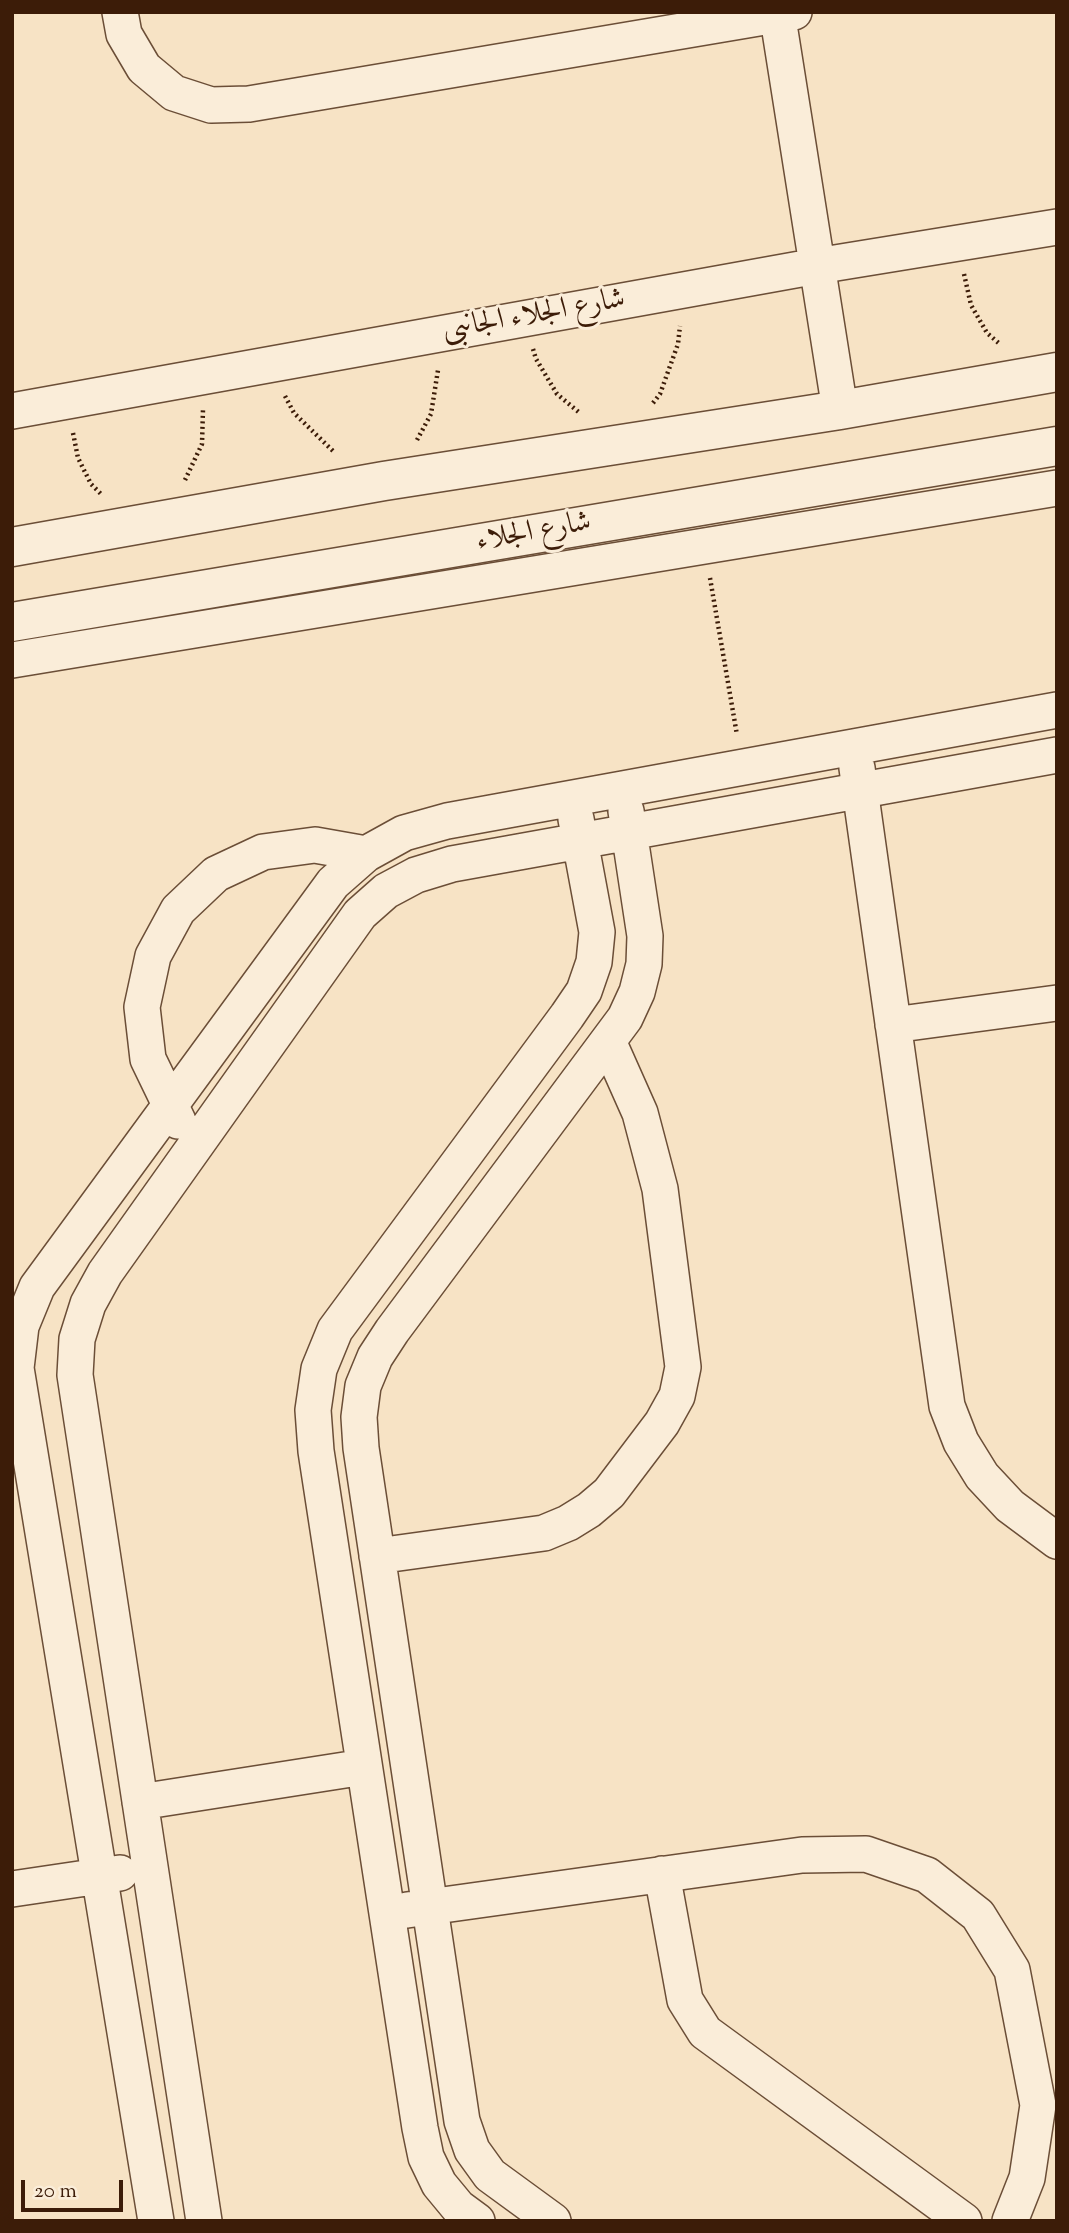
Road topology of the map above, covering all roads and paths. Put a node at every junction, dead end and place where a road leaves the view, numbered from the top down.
1 (120, 12) edge
2 (783, 13) edge
3 (1057, 227) edge
4 (965, 242) junction
5 (817, 266) junction
6 (682, 290) junction
7 (526, 318) junction
8 (433, 335) junction
9 (268, 365) junction
10 (1048, 373) edge
11 (195, 378) junction
12 (76, 399) junction
13 (12, 411) edge
14 (840, 411) junction
15 (627, 444) junction
16 (1057, 446) edge
17 (384, 481) junction
18 (182, 483) dead end
19 (1057, 488) edge
20 (142, 525) junction
21 (704, 546) junction
22 (12, 547) edge
23 (12, 622) edge
24 (12, 660) edge
25 (1057, 710) edge
26 (855, 747) junction
27 (1057, 755) edge
28 (743, 767) junction
29 (623, 789) junction
30 (860, 790) junction
31 (572, 798) junction
32 (630, 833) junction
33 (580, 841) junction
34 (366, 854) junction
35 (1057, 1003) edge
36 (893, 1025) junction
37 (608, 1041) junction
38 (169, 1106) junction
39 (195, 1149) junction
40 (1057, 1541) edge
41 (377, 1556) junction
42 (364, 1767) junction
43 (140, 1802) junction
44 (150, 1868) junction
45 (662, 1874) junction
46 (99, 1876) junction
47 (12, 1889) edge
48 (430, 1907) junction
49 (387, 1913) junction
50 (156, 2221) edge
51 (204, 2221) edge
52 (477, 2221) edge
53 (553, 2221) edge
54 (964, 2221) edge
55 (1010, 2221) edge

1 - 2 street
2 - 5 street
3 - 4 street, شارع الجلاء الجانبى
4 - 5 street, شارع الجلاء الجانبى
4 - 10 path
5 - 6 street, شارع الجلاء الجانبى
5 - 14 street
6 - 7 street, شارع الجلاء الجانبى
6 - 15 path
7 - 8 street, شارع الجلاء الجانبى
7 - 15 path
8 - 9 street, شارع الجلاء الجانبى
8 - 17 path
9 - 11 street, شارع الجلاء الجانبى
9 - 17 path
10 - 14 street
11 - 12 street, شارع الجلاء الجانبى
11 - 18 path
12 - 13 street, شارع الجلاء الجانبى
12 - 20 path
14 - 15 street
15 - 17 street
16 - 23 street, شارع الجلاء
17 - 20 street
19 - 21 street
20 - 22 street
21 - 24 street
21 - 28 path
25 - 26 street
26 - 28 street
26 - 30 street
27 - 30 street
28 - 29 street
29 - 31 street
29 - 32 street
30 - 32 street
30 - 36 street
31 - 33 street
31 - 34 street
32 - 33 street
32 - 37 street
33 - 39 street
33 - 42 street
34 - 38 street
34 - 38 street
35 - 36 street
36 - 40 street
37 - 41 street
37 - 41 street
38 - 39 street
38 - 46 street
39 - 43 street
41 - 48 street
42 - 43 street
42 - 49 street
43 - 44 street
44 - 46 street
44 - 51 street
45 - 48 street
45 - 54 street
45 - 55 street
46 - 47 street
46 - 50 street
48 - 49 street
48 - 53 street
49 - 52 street

